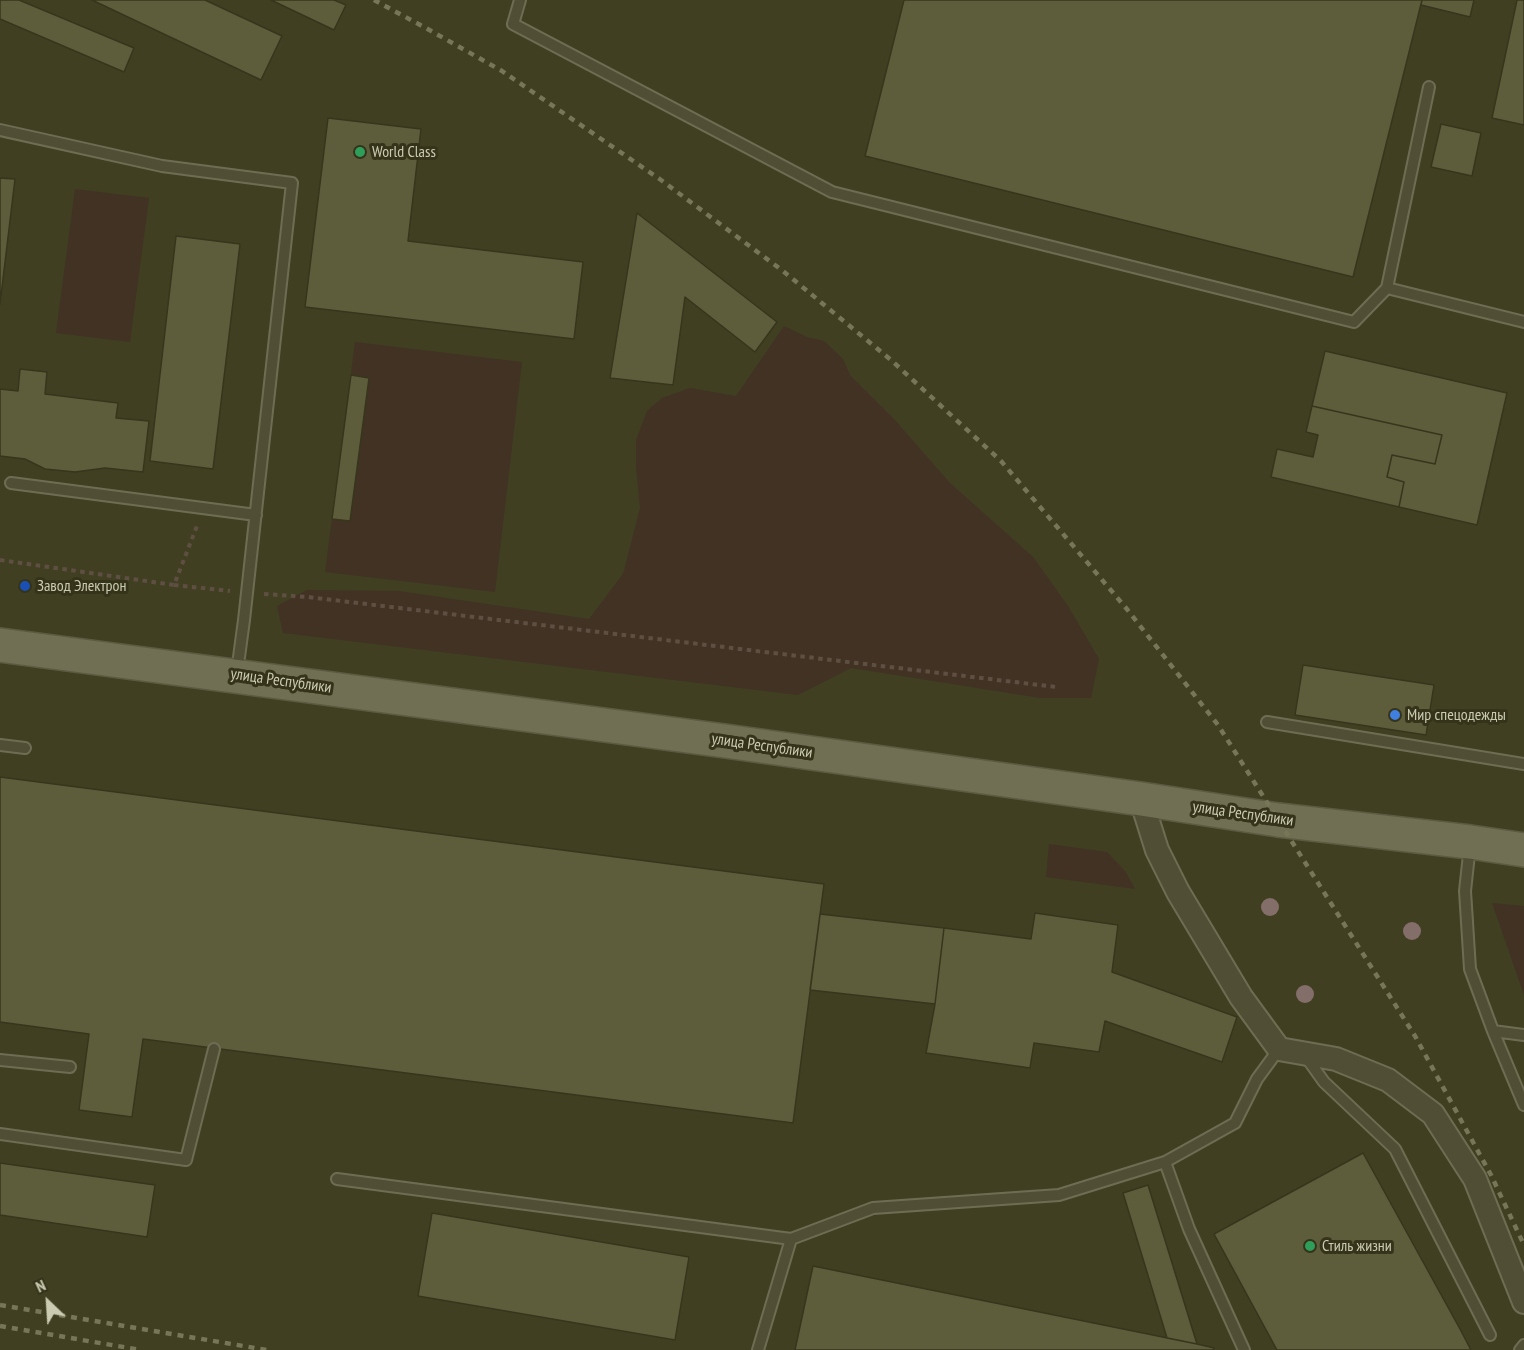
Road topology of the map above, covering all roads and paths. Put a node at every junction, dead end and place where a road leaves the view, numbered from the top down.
1 (520, 0) edge
2 (1429, 87) dead end
3 (0, 130) edge
4 (1387, 288) junction
5 (1524, 322) edge
6 (11, 483) dead end
7 (204, 509) junction
8 (256, 515) junction
9 (0, 561) edge
10 (174, 585) junction
11 (247, 593) junction
12 (0, 645) edge
13 (237, 675) junction
14 (1056, 687) dead end
15 (1268, 722) dead end
16 (0, 745) edge
17 (25, 748) dead end
18 (1524, 764) edge
19 (1141, 799) junction
20 (1470, 842) junction
21 (1524, 850) edge
22 (1493, 1031) junction
23 (1524, 1035) edge
24 (214, 1048) dead end
25 (1279, 1049) junction
26 (1304, 1054) junction
27 (0, 1060) edge
28 (70, 1067) dead end
29 (1524, 1105) edge
30 (0, 1134) edge
31 (1166, 1162) junction
32 (337, 1179) dead end
33 (791, 1239) junction
34 (1524, 1302) edge
35 (1490, 1335) dead end
36 (1524, 1346) edge
37 (758, 1350) edge
38 (1244, 1350) edge
39 (1520, 1350) edge

1 - 4 lane
2 - 4 lane
3 - 8 lane
4 - 5 lane
6 - 7 lane
7 - 8 lane
7 - 10 path
8 - 11 lane
9 - 10 path
10 - 11 path
11 - 13 lane
11 - 14 path
12 - 13 main road, улица Республики
13 - 19 main road, улица Республики
15 - 18 lane
16 - 17 lane
19 - 20 main road, улица Республики
19 - 25 street
20 - 21 main road, улица Республики
20 - 22 lane
22 - 23 lane
22 - 29 lane
24 - 30 lane
25 - 26 street
25 - 31 lane
26 - 34 street
26 - 35 lane
27 - 28 lane
31 - 33 lane
31 - 38 lane
32 - 33 lane
33 - 37 lane
36 - 39 lane

